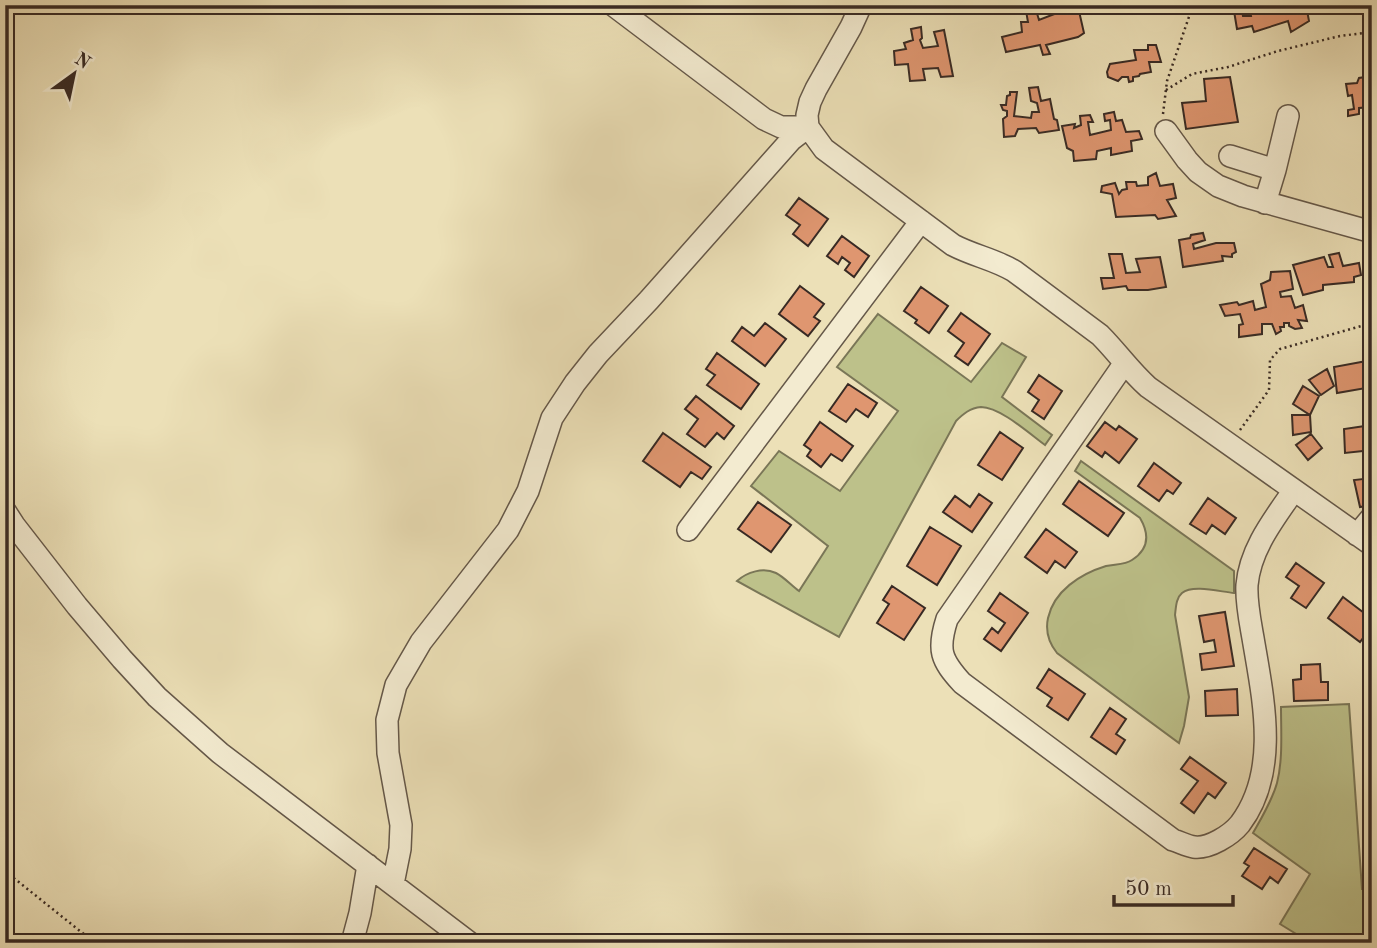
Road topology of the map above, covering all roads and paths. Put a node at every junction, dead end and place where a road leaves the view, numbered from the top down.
1 (613, 5) edge
2 (861, 5) edge
3 (1193, 5) edge
4 (1372, 32) edge
5 (1166, 90) junction
6 (1288, 116) dead end
7 (808, 127) junction
8 (1166, 131) joint
9 (1230, 156) dead end
10 (1275, 170) junction
11 (1265, 203) junction
12 (921, 221) junction
13 (1372, 232) edge
14 (1372, 323) edge
15 (1125, 363) junction
16 (1230, 444) junction
17 (1294, 490) junction
18 (5, 511) edge
19 (1372, 517) edge
20 (688, 530) dead end
21 (1364, 540) edge
22 (368, 865) junction
23 (5, 871) edge
24 (393, 884) junction
25 (95, 943) edge
26 (352, 943) edge
27 (470, 943) edge

1 - 7 street
2 - 7 street
3 - 5 path
4 - 5 path
5 - 8 path
6 - 10 street
7 - 12 street
7 - 24 street
8 - 11 street
9 - 10 street
10 - 11 street
11 - 13 street
12 - 15 street
12 - 20 street
14 - 16 path
15 - 16 street
15 - 17 street
16 - 17 street
17 - 21 street
18 - 22 street
19 - 21 street
22 - 24 street
22 - 26 street
23 - 25 path
24 - 27 street

